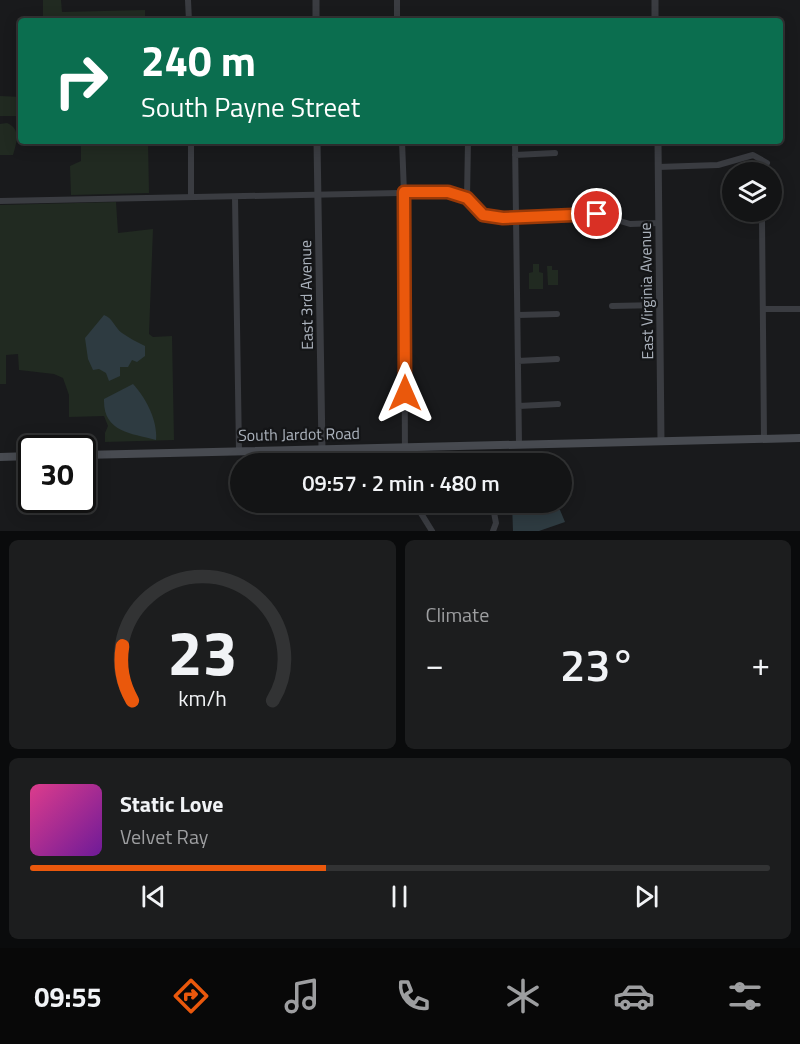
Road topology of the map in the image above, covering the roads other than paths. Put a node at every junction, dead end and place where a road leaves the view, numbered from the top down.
1 (188, 0) edge
2 (316, 0) edge
3 (397, 0) edge
4 (655, 0) edge
5 (189, 18) edge
6 (316, 18) edge
7 (397, 18) edge
8 (655, 18) edge
9 (190, 144) edge
10 (317, 144) edge
11 (402, 144) edge
12 (468, 144) edge
13 (515, 144) edge
14 (658, 144) edge
15 (555, 153) dead end
16 (515, 154) junction
17 (728, 162) edge
18 (765, 162) edge
19 (722, 164) edge
20 (658, 167) junction
21 (404, 192) junction
22 (318, 194) junction
23 (191, 197) junction
24 (235, 197) junction
25 (467, 198) junction
26 (0, 201) edge
27 (516, 217) junction
28 (762, 222) edge
29 (659, 223) junction
30 (660, 305) junction
31 (612, 306) dead end
32 (763, 309) junction
33 (800, 309) edge
34 (557, 314) dead end
35 (518, 315) junction
36 (557, 359) dead end
37 (518, 361) junction
38 (558, 404) dead end
39 (519, 406) junction
40 (800, 438) edge
41 (764, 439) junction
42 (661, 441) junction
43 (519, 444) junction
44 (405, 447) junction
45 (322, 449) junction
46 (239, 451) junction
47 (405, 453) edge
48 (96, 455) edge
49 (18, 456) edge
50 (0, 457) edge
51 (421, 513) edge
52 (494, 513) edge
53 (432, 531) edge
54 (493, 531) edge

1 - 5 street
2 - 6 street
3 - 7 street
4 - 8 street
9 - 23 street
10 - 22 street, East 3rd Avenue
11 - 21 street
12 - 25 street
13 - 16 street
14 - 20 street, East Virginia Avenue
15 - 16 street
16 - 27 street
17 - 18 street
19 - 20 street
20 - 29 street, East Virginia Avenue
21 - 22 street
21 - 25 street
21 - 44 street
22 - 24 street
22 - 45 street, East 3rd Avenue
23 - 24 street
23 - 26 street
24 - 46 street
25 - 27 street
27 - 29 street
27 - 35 street
28 - 32 street
29 - 30 street, East Virginia Avenue
30 - 31 street
30 - 42 street, East Virginia Avenue
32 - 33 street
32 - 41 street
34 - 35 street
35 - 37 street
36 - 37 street
37 - 39 street
38 - 39 street
39 - 43 street
40 - 41 main road, South Jardot Road
41 - 42 main road, South Jardot Road
42 - 43 main road, South Jardot Road
43 - 44 main road, South Jardot Road
44 - 45 main road, South Jardot Road
44 - 47 street
45 - 46 main road, South Jardot Road
46 - 48 main road, South Jardot Road
49 - 50 main road
51 - 53 street
52 - 54 street

